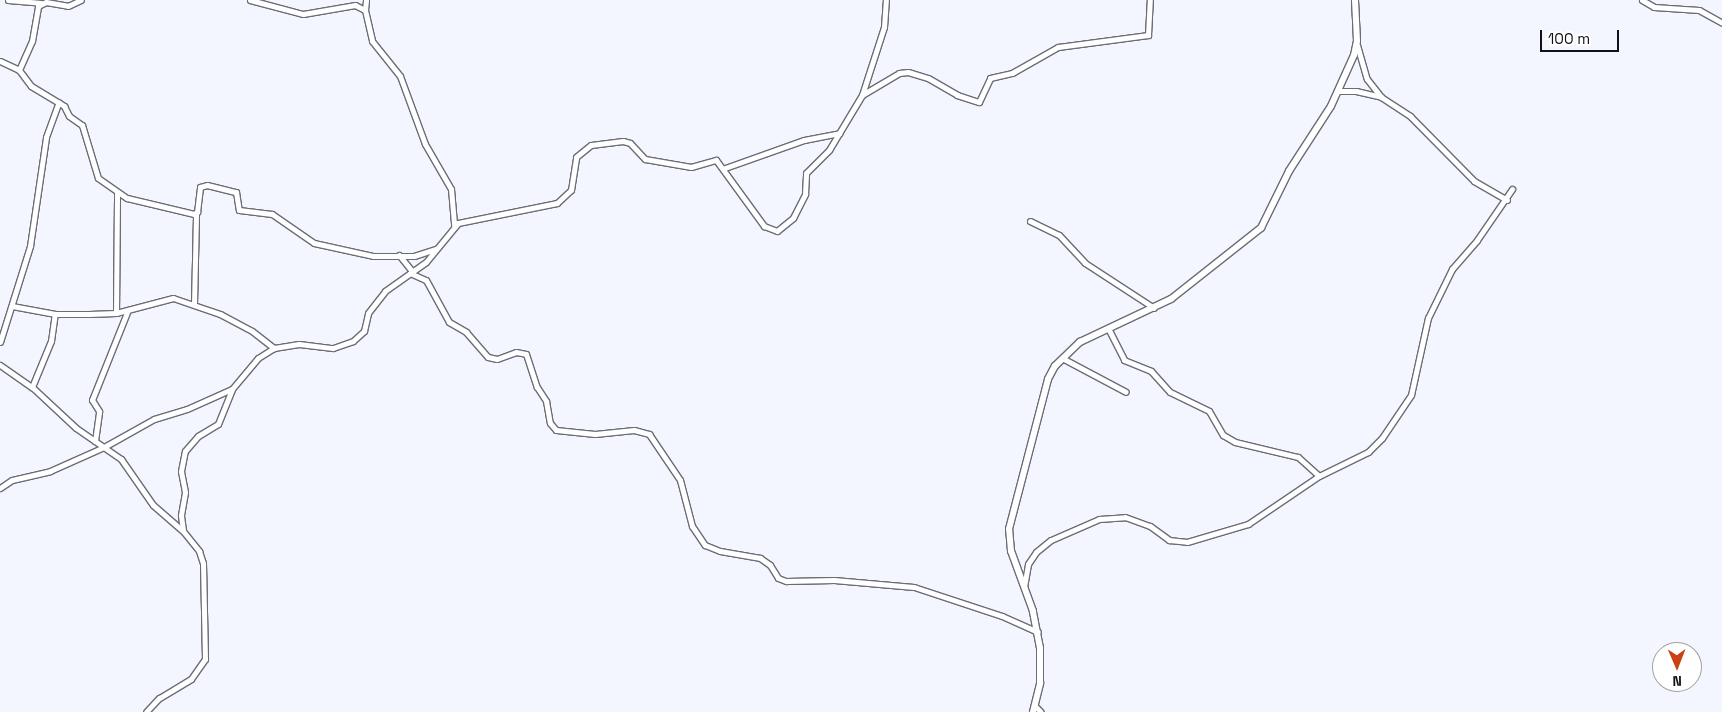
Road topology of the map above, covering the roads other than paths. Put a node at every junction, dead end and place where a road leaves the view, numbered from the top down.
1 (8, 0) edge
2 (81, 0) edge
3 (250, 0) edge
4 (366, 0) edge
5 (886, 0) edge
6 (1150, 0) edge
7 (1355, 0) edge
8 (1642, 0) edge
9 (41, 3) junction
10 (366, 10) junction
11 (1722, 23) edge
12 (1357, 44) junction
13 (0, 60) edge
14 (19, 70) junction
15 (1337, 91) junction
16 (862, 95) junction
17 (1380, 97) junction
18 (59, 102) junction
19 (839, 133) junction
20 (725, 168) junction
21 (1512, 190) dead end
22 (117, 193) junction
23 (1507, 200) junction
24 (454, 211) junction
25 (196, 213) junction
26 (463, 220) junction
27 (1030, 222) dead end
28 (454, 226) junction
29 (436, 249) junction
30 (399, 255) junction
31 (411, 272) junction
32 (194, 304) junction
33 (12, 306) junction
34 (1154, 308) junction
35 (128, 310) junction
36 (116, 313) junction
37 (55, 314) junction
38 (1108, 328) junction
39 (0, 342) edge
40 (274, 348) junction
41 (1062, 358) junction
42 (0, 366) edge
43 (32, 387) junction
44 (232, 389) junction
45 (1126, 392) dead end
46 (94, 442) junction
47 (104, 447) junction
48 (1319, 476) junction
49 (0, 488) edge
50 (183, 530) junction
51 (1024, 587) junction
52 (1038, 632) junction
53 (1034, 709) edge
54 (146, 712) edge
55 (1041, 712) edge

1 - 9 street
2 - 9 street
3 - 10 street
4 - 10 street
5 - 16 street
6 - 16 street
7 - 12 street
8 - 11 street
9 - 14 street
10 - 24 street
12 - 15 street
12 - 17 street
13 - 14 street
14 - 18 street
15 - 17 street
15 - 34 street
16 - 19 street
17 - 23 street
18 - 22 street
18 - 33 street
19 - 20 street
19 - 20 street
20 - 26 street
21 - 23 street
22 - 25 street
22 - 36 street
23 - 48 street
24 - 26 street
24 - 28 street
25 - 30 street
25 - 32 street
26 - 28 street
27 - 34 street
28 - 29 street
29 - 30 street
29 - 31 street
30 - 31 street
31 - 40 street
31 - 52 street
32 - 35 street
32 - 40 street
33 - 37 street
33 - 39 street
34 - 38 street
35 - 36 street
35 - 46 street
36 - 37 street
37 - 43 street
38 - 41 street
38 - 48 street
40 - 44 street
41 - 45 street
41 - 51 street
42 - 43 street
43 - 46 street
44 - 47 street
44 - 50 street
46 - 47 street
47 - 49 street
47 - 50 street
48 - 51 street
50 - 54 street
51 - 52 street
52 - 53 street
53 - 55 street

